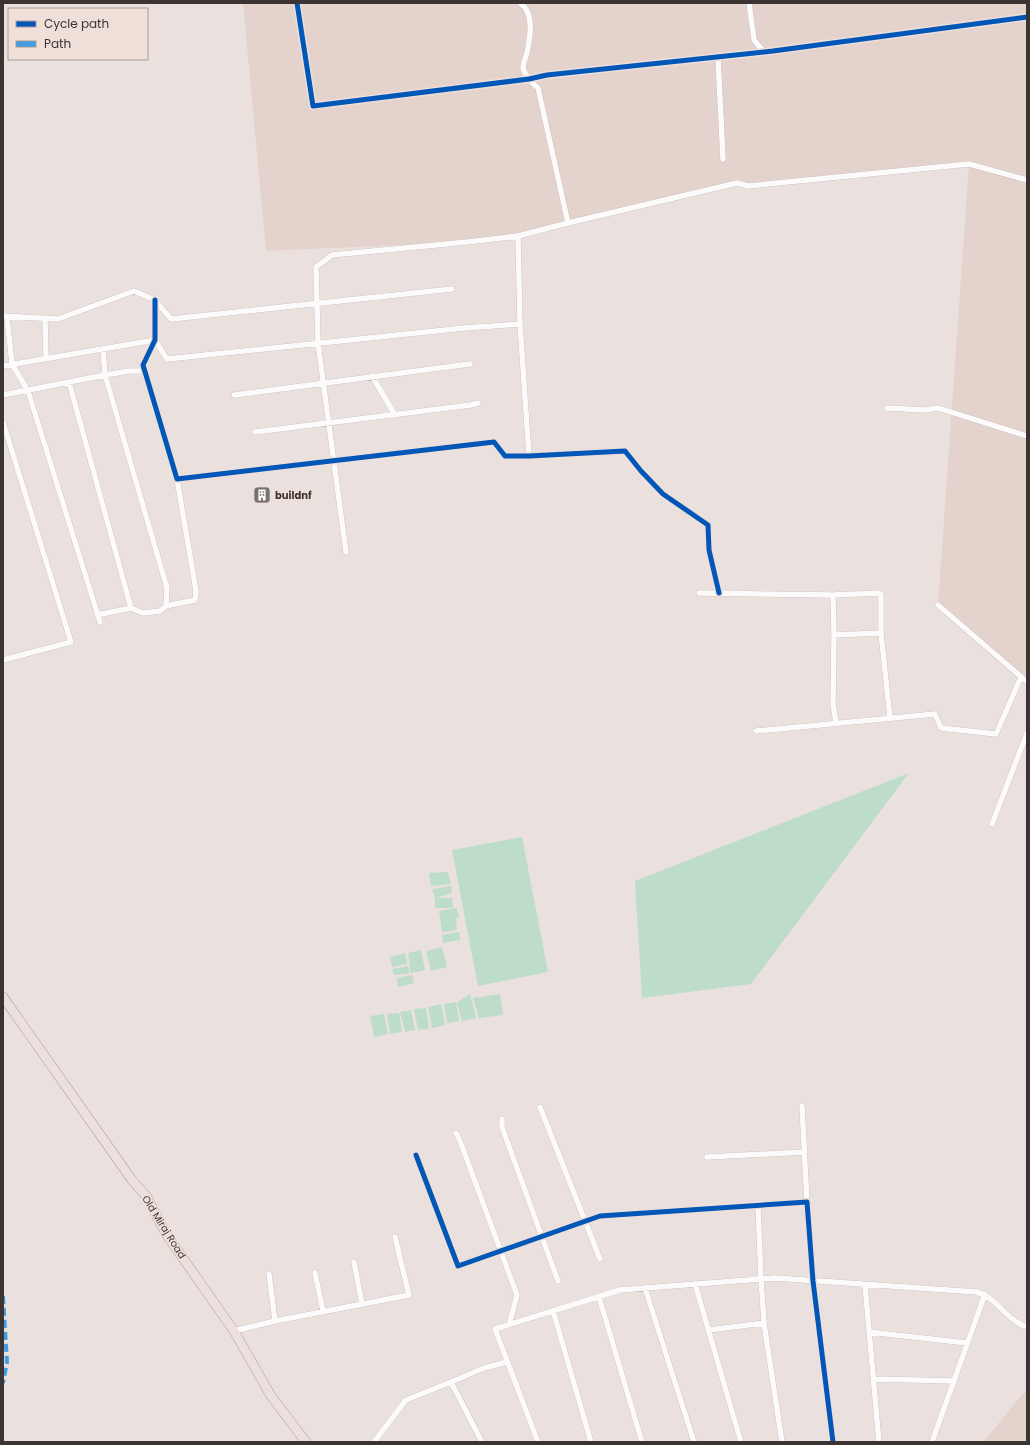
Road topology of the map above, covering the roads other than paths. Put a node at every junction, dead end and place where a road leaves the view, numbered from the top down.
1 (297, 3) edge
2 (520, 3) edge
3 (749, 3) edge
4 (1027, 17) edge
5 (764, 52) junction
6 (718, 58) junction
7 (529, 79) junction
8 (724, 159) dead end
9 (1027, 180) edge
10 (568, 223) junction
11 (518, 236) junction
12 (452, 290) dead end
13 (155, 300) junction
14 (317, 304) junction
15 (5, 316) edge
16 (44, 318) junction
17 (520, 324) junction
18 (155, 340) junction
19 (318, 343) junction
20 (103, 349) junction
21 (46, 358) junction
22 (12, 364) junction
23 (470, 364) dead end
24 (3, 366) edge
25 (145, 371) junction
26 (105, 375) junction
27 (372, 376) junction
28 (69, 382) junction
29 (324, 383) junction
30 (28, 391) junction
31 (3, 395) edge
32 (234, 395) dead end
33 (478, 403) dead end
34 (887, 408) dead end
35 (395, 415) junction
36 (3, 422) edge
37 (329, 423) junction
38 (255, 432) dead end
39 (1027, 436) edge
40 (529, 456) junction
41 (334, 461) junction
42 (177, 479) junction
43 (346, 552) dead end
44 (699, 593) dead end
45 (719, 593) junction
46 (833, 595) junction
47 (938, 605) dead end
48 (166, 606) junction
49 (131, 608) junction
50 (97, 615) junction
51 (100, 622) dead end
52 (881, 633) junction
53 (834, 635) junction
54 (3, 660) edge
55 (1021, 677) junction
56 (1027, 682) edge
57 (890, 718) junction
58 (836, 724) junction
59 (756, 731) dead end
60 (1027, 733) edge
61 (992, 824) dead end
62 (3, 997) edge
63 (540, 1106) dead end
64 (802, 1106) dead end
65 (502, 1119) dead end
66 (456, 1134) dead end
67 (805, 1152) junction
68 (416, 1155) dead end
69 (707, 1157) dead end
70 (807, 1202) junction
71 (758, 1206) junction
72 (586, 1221) junction
73 (395, 1237) dead end
74 (542, 1237) junction
75 (501, 1252) junction
76 (600, 1259) dead end
77 (354, 1262) dead end
78 (315, 1273) dead end
79 (269, 1274) dead end
80 (761, 1279) junction
81 (558, 1280) dead end
82 (813, 1281) junction
83 (695, 1284) junction
84 (865, 1285) junction
85 (645, 1288) junction
86 (985, 1294) junction
87 (599, 1296) junction
88 (362, 1304) junction
89 (323, 1311) junction
90 (553, 1311) junction
91 (275, 1321) junction
92 (764, 1322) junction
93 (509, 1325) junction
94 (1027, 1327) edge
95 (709, 1330) junction
96 (234, 1331) junction
97 (869, 1332) junction
98 (967, 1343) junction
99 (507, 1362) junction
100 (874, 1379) junction
101 (954, 1381) junction
102 (451, 1382) junction
103 (306, 1442) edge
104 (374, 1442) edge
105 (482, 1442) edge
106 (538, 1442) edge
107 (591, 1442) edge
108 (642, 1442) edge
109 (694, 1442) edge
110 (741, 1442) edge
111 (782, 1442) edge
112 (833, 1442) edge
113 (879, 1442) edge
114 (932, 1442) edge

1 - 7 street
2 - 7 street
3 - 5 street
4 - 5 street
5 - 6 street
6 - 7 street
6 - 8 street
7 - 10 street
9 - 10 street
10 - 11 street
11 - 14 street
11 - 17 street
12 - 14 street
13 - 14 street
13 - 16 street
13 - 18 street
14 - 19 street
15 - 16 street
15 - 22 street
16 - 21 street
17 - 19 street
17 - 40 street
18 - 19 street
18 - 20 street
18 - 25 street
19 - 29 street
20 - 21 street
20 - 26 street
21 - 22 street
22 - 24 street
22 - 30 street
23 - 27 street
25 - 26 street
25 - 42 street
26 - 28 street
26 - 48 street
27 - 29 street
27 - 35 street
28 - 30 street
28 - 49 street
29 - 32 street
29 - 37 street
30 - 31 street
30 - 50 street
33 - 35 street
34 - 39 street
35 - 37 street
36 - 54 street
37 - 38 street
37 - 41 street
40 - 41 street
40 - 45 street
41 - 42 street
41 - 43 street
42 - 48 street
44 - 45 street
45 - 46 street
46 - 52 street
46 - 53 street
47 - 55 street
48 - 49 street
49 - 50 street
50 - 51 street
52 - 53 street
52 - 57 street
53 - 58 street
55 - 56 street
55 - 57 street
57 - 58 street
58 - 59 street
60 - 61 street
62 - 96 main road, Old Miraj Road
63 - 72 street
64 - 67 street
65 - 74 street
66 - 75 street
67 - 69 street
67 - 70 street
68 - 75 street
70 - 71 street
70 - 82 street
71 - 72 street
71 - 80 street
72 - 74 street
72 - 76 street
73 - 88 street
74 - 75 street
74 - 81 street
75 - 93 street
77 - 88 street
78 - 89 street
79 - 91 street
80 - 82 street
80 - 83 street
80 - 92 street
82 - 84 street
82 - 112 street
83 - 85 street
83 - 95 street
84 - 86 street
84 - 97 street
85 - 87 street
85 - 109 street
86 - 94 street
86 - 98 street
87 - 90 street
87 - 108 street
88 - 89 street
89 - 91 street
90 - 93 street
90 - 107 street
91 - 96 street
92 - 95 street
92 - 111 street
93 - 99 street
95 - 110 street
96 - 103 main road, Old Miraj Road
97 - 98 street
97 - 100 street
98 - 101 street
99 - 102 street
99 - 106 street
100 - 101 street
100 - 113 street
101 - 114 street
102 - 104 street
102 - 105 street

